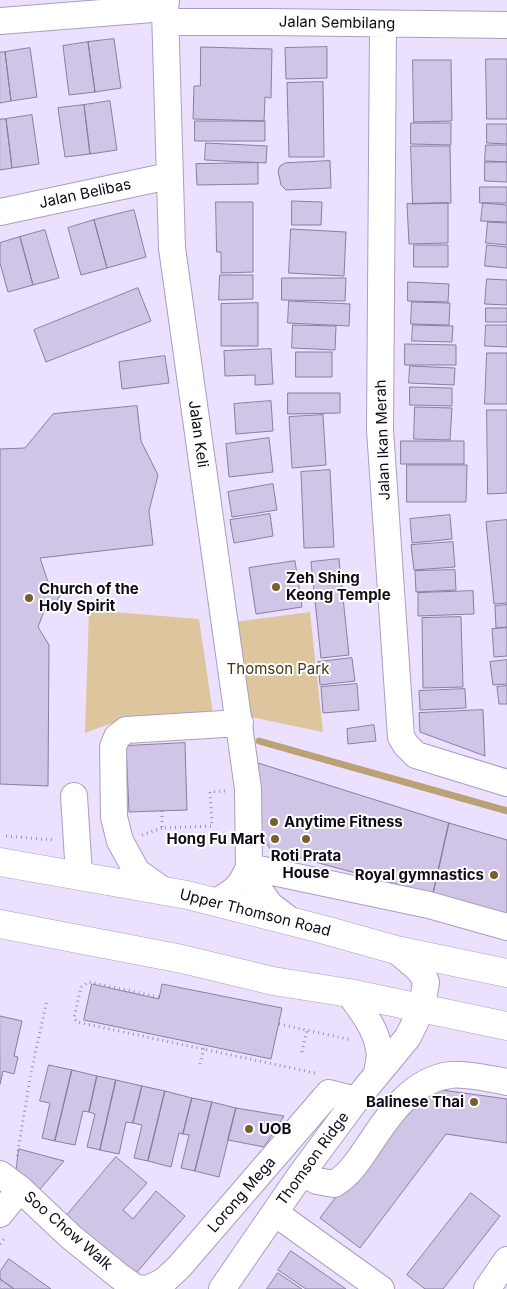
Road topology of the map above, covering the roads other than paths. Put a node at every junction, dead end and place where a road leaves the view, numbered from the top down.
1 (166, 10) edge
2 (0, 21) edge
3 (383, 24) junction
4 (507, 25) edge
5 (169, 176) junction
6 (0, 212) edge
7 (240, 723) junction
8 (507, 783) edge
9 (74, 796) dead end
10 (0, 862) edge
11 (249, 867) junction
12 (79, 875) junction
13 (164, 891) junction
14 (216, 902) junction
15 (292, 921) junction
16 (0, 924) edge
17 (507, 927) edge
18 (396, 950) junction
19 (507, 973) edge
20 (349, 993) junction
21 (422, 1008) junction
22 (507, 1026) edge
23 (377, 1073) junction
24 (507, 1082) edge
25 (356, 1100) junction
26 (302, 1173) junction
27 (11, 1182) edge
28 (275, 1213) junction
29 (0, 1214) edge
30 (507, 1260) edge
31 (143, 1289) edge
32 (222, 1289) edge
33 (381, 1289) edge
34 (487, 1289) edge

1 - 2 street, Jalan Sembilang
1 - 3 street, Jalan Sembilang
1 - 5 street, Jalan Keli
3 - 4 street, Jalan Sembilang
3 - 8 street, Jalan Ikan Merah
5 - 6 street, Jalan Belibas
5 - 7 street, Jalan Keli
7 - 11 street, Jalan Keli
7 - 13 street
9 - 12 street
10 - 12 main road, Upper Thomson Road
11 - 14 street
11 - 15 street
11 - 17 street
12 - 13 main road, Upper Thomson Road
13 - 14 main road, Upper Thomson Road
14 - 15 main road, Upper Thomson Road
15 - 18 main road, Upper Thomson Road
16 - 20 main road
18 - 19 main road, Upper Thomson Road
18 - 21 street, Thomson Ridge
20 - 21 main road
20 - 23 street
21 - 22 main road
21 - 23 street, Thomson Ridge
23 - 25 street, Thomson Ridge
24 - 26 street
25 - 26 street, Thomson Ridge
25 - 31 street, Lorong Mega
26 - 28 street, Thomson Ridge
27 - 29 street
27 - 31 street, Soo Chow Walk
28 - 32 street
28 - 33 street, Thomson Ridge
30 - 34 street

